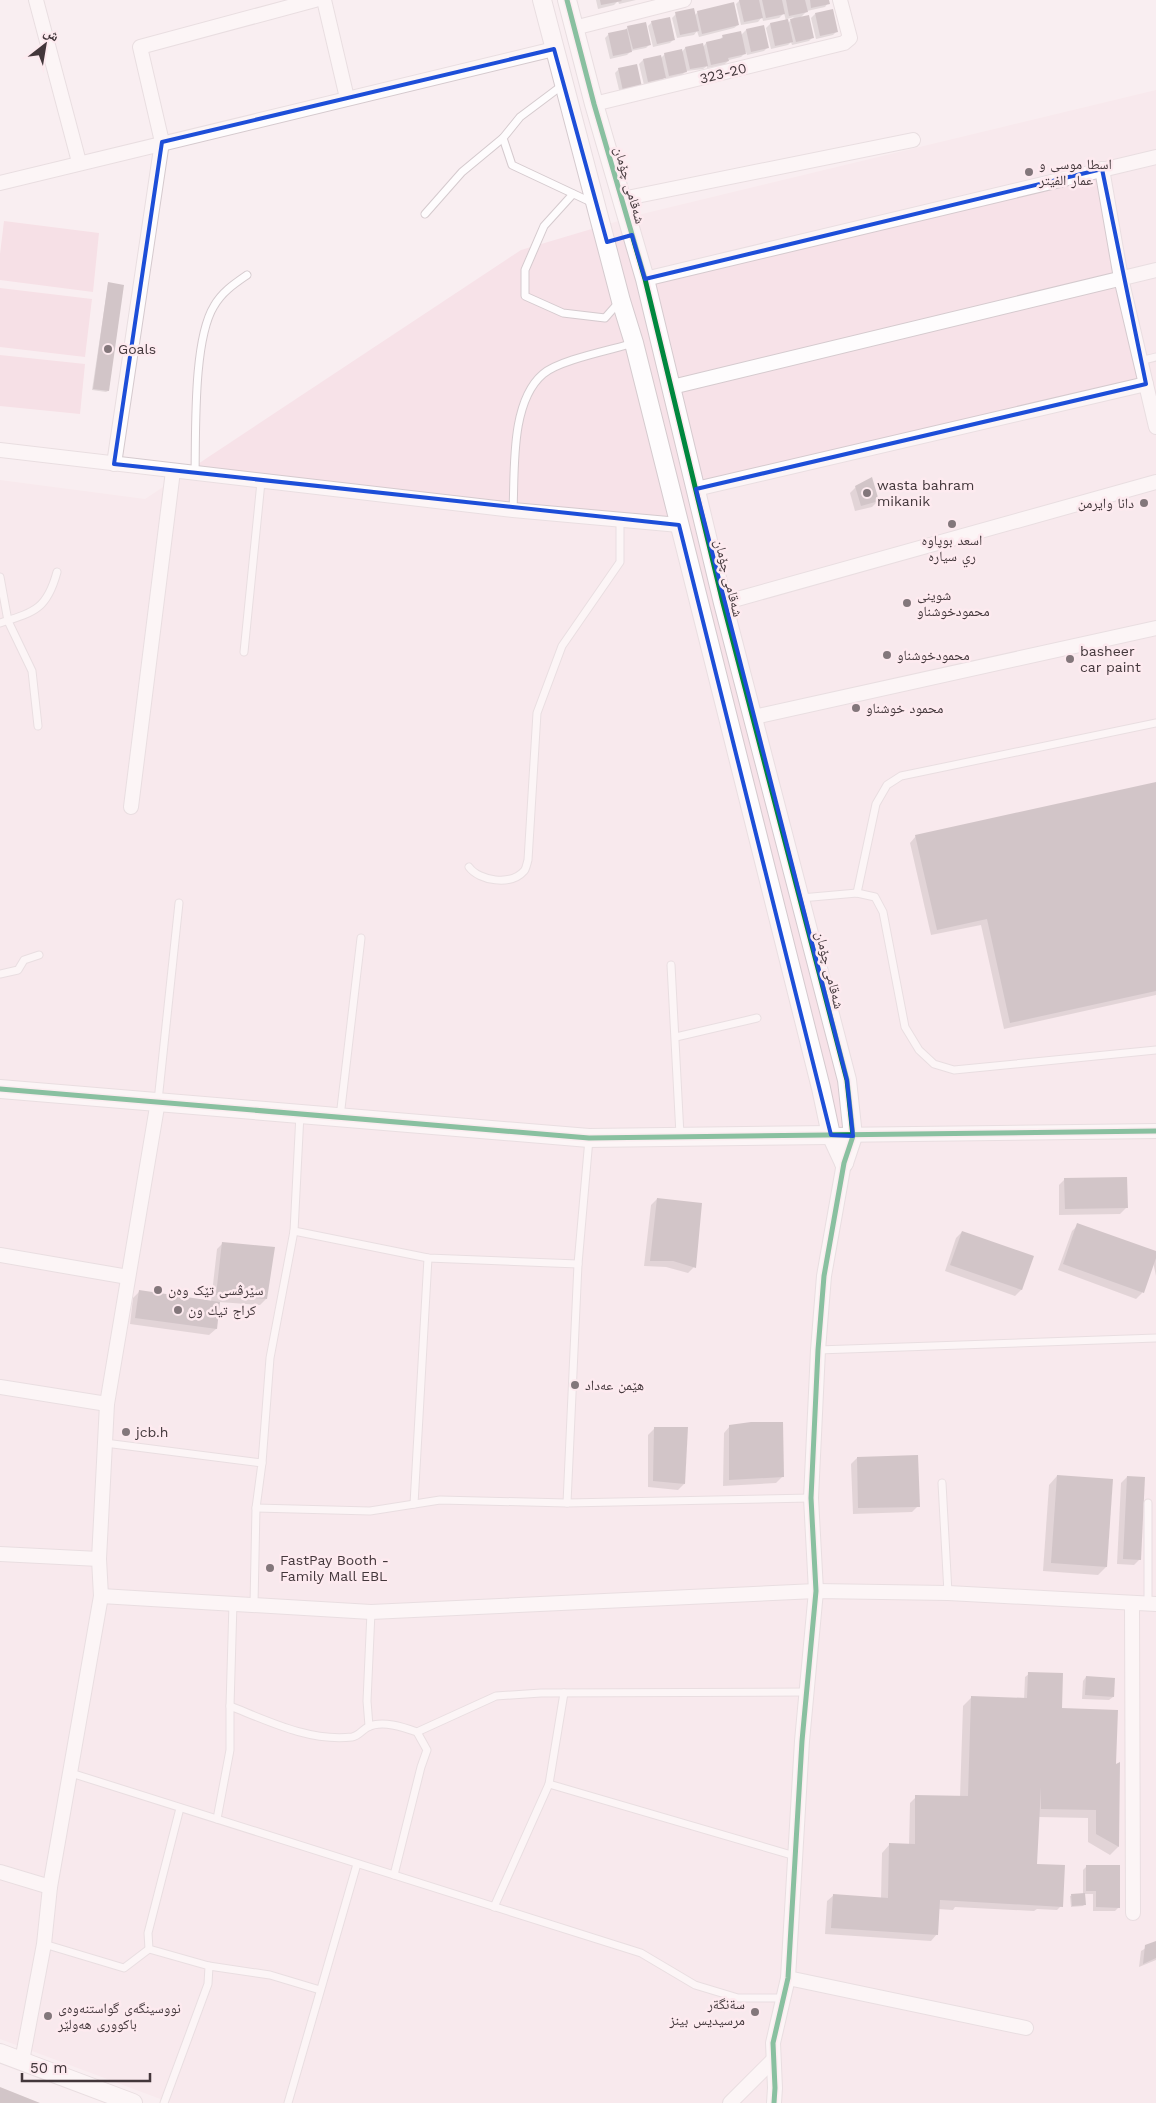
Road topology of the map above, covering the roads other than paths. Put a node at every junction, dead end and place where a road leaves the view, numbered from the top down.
1 (36, 0) edge
2 (315, 0) edge
3 (324, 0) edge
4 (542, 0) edge
5 (567, 0) edge
6 (684, 0) edge
7 (840, 0) edge
8 (574, 28) junction
9 (554, 49) junction
10 (564, 83) junction
11 (347, 98) junction
12 (594, 104) junction
13 (503, 138) junction
14 (913, 140) dead end
15 (162, 142) junction
16 (1156, 157) edge
17 (79, 162) junction
18 (1102, 169) junction
19 (0, 182) edge
20 (573, 194) junction
21 (622, 199) junction
22 (596, 205) junction
23 (425, 214) dead end
24 (632, 235) junction
25 (607, 242) junction
26 (1156, 270) edge
27 (247, 275) dead end
28 (1121, 278) junction
29 (645, 279) junction
30 (621, 301) junction
31 (634, 343) junction
32 (1156, 357) edge
33 (1140, 361) junction
34 (1146, 384) junction
35 (672, 387) junction
36 (1156, 428) edge
37 (0, 450) edge
38 (114, 464) junction
39 (173, 471) junction
40 (195, 474) junction
41 (261, 482) junction
42 (1156, 482) edge
43 (696, 489) junction
44 (513, 510) junction
45 (620, 520) junction
46 (679, 525) junction
47 (57, 572) dead end
48 (0, 577) edge
49 (723, 603) junction
50 (8, 621) junction
51 (0, 623) edge
52 (1156, 628) edge
53 (244, 652) dead end
54 (754, 718) junction
55 (1156, 723) edge
56 (38, 726) dead end
57 (131, 807) dead end
58 (469, 867) dead end
59 (857, 893) junction
60 (800, 898) junction
61 (179, 902) dead end
62 (360, 938) dead end
63 (39, 955) dead end
64 (672, 965) dead end
65 (0, 974) edge
66 (757, 1018) dead end
67 (676, 1037) junction
68 (1156, 1050) edge
69 (847, 1080) junction
70 (821, 1088) junction
71 (0, 1089) edge
72 (158, 1101) junction
73 (300, 1114) junction
74 (340, 1118) junction
75 (1156, 1131) edge
76 (831, 1135) junction
77 (853, 1136) junction
78 (589, 1138) junction
79 (680, 1138) junction
80 (844, 1163) junction
81 (294, 1230) junction
82 (0, 1255) edge
83 (428, 1258) junction
84 (578, 1264) junction
85 (128, 1277) junction
86 (1156, 1338) edge
87 (818, 1350) junction
88 (0, 1387) edge
89 (107, 1404) junction
90 (105, 1443) junction
91 (262, 1463) junction
92 (942, 1484) dead end
93 (811, 1498) junction
94 (567, 1503) junction
95 (1148, 1503) dead end
96 (414, 1504) junction
97 (256, 1508) junction
98 (0, 1554) edge
99 (99, 1559) junction
100 (816, 1592) junction
101 (948, 1593) junction
102 (101, 1596) junction
103 (233, 1603) junction
104 (1132, 1603) junction
105 (254, 1604) junction
106 (1152, 1604) edge
107 (371, 1612) junction
108 (808, 1692) junction
109 (564, 1693) junction
110 (230, 1706) junction
111 (369, 1726) junction
112 (417, 1732) junction
113 (71, 1773) junction
114 (549, 1784) junction
115 (180, 1808) junction
116 (217, 1819) junction
117 (795, 1856) junction
118 (357, 1864) junction
119 (0, 1872) edge
120 (394, 1875) junction
121 (50, 1887) junction
122 (494, 1907) junction
123 (1133, 1913) dead end
124 (44, 1944) junction
125 (149, 1949) junction
126 (209, 1966) junction
127 (788, 1978) junction
128 (320, 1990) junction
129 (782, 1998) junction
130 (1026, 2028) dead end
131 (0, 2053) edge
132 (773, 2060) junction
133 (22, 2061) junction
134 (134, 2103) edge
135 (164, 2103) edge
136 (288, 2103) edge
137 (730, 2103) edge
138 (774, 2103) edge

1 - 17 street
2 - 15 street
3 - 11 street
4 - 9 street
5 - 8 street, شەقامی چۆمان
6 - 8 street
7 - 12 street, 323-20
8 - 12 street, شەقامی چۆمان
9 - 10 street
9 - 11 street
10 - 13 lane
10 - 22 street
11 - 15 street
12 - 21 street, شەقامی چۆمان
13 - 20 lane
13 - 23 lane
14 - 21 street
15 - 17 street
15 - 38 street
16 - 18 street
17 - 19 street
18 - 28 street
18 - 29 street
20 - 22 lane
20 - 30 lane
21 - 24 street, شەقامی چۆمان
22 - 25 street
24 - 25 street
24 - 29 street, شەقامی چۆمان
25 - 30 street
26 - 28 street
27 - 40 lane
28 - 33 street
28 - 35 street
29 - 35 street, شەقامی چۆمان
30 - 31 street
31 - 44 lane
31 - 46 street
32 - 33 lane
33 - 34 street
34 - 36 street
34 - 43 street
35 - 43 street, شەقامی چۆمان
37 - 38 street
38 - 39 street
39 - 40 street
39 - 57 street
40 - 41 street
41 - 44 street
41 - 53 lane
42 - 49 street
43 - 49 street, شەقامی چۆمان
44 - 45 street
45 - 46 street
45 - 58 lane
46 - 70 street
47 - 50 lane
48 - 50 lane
49 - 54 street, شەقامی چۆمان
50 - 51 lane
50 - 56 lane
52 - 54 street
54 - 60 street, شەقامی چۆمان
55 - 59 lane
59 - 60 lane
59 - 68 lane
60 - 69 street, شەقامی چۆمان
61 - 72 lane
62 - 74 lane
63 - 65 lane
64 - 67 lane
66 - 67 lane
67 - 79 lane
69 - 70 street
69 - 77 street, شەقامی چۆمان
70 - 76 street
71 - 72 street
72 - 73 street
72 - 85 street
73 - 74 street
73 - 81 lane
74 - 78 street
75 - 77 street
76 - 77 street
76 - 79 street
76 - 80 street
77 - 80 street, شەقامی چۆمان
78 - 79 street
78 - 84 lane
80 - 87 street
81 - 83 lane
81 - 91 lane
82 - 85 street
83 - 84 lane
83 - 96 lane
84 - 94 lane
85 - 89 street
86 - 87 lane
87 - 93 street
88 - 89 street
89 - 90 street
90 - 91 lane
90 - 99 street
91 - 97 lane
92 - 101 lane
93 - 94 lane
93 - 100 street
94 - 96 lane
95 - 106 lane
96 - 97 lane
97 - 105 lane
98 - 99 street
99 - 102 street
100 - 101 street
100 - 107 street
100 - 108 street
101 - 104 street
102 - 103 street
102 - 113 street
103 - 105 street
103 - 110 lane
104 - 106 street
104 - 123 street
105 - 107 street
107 - 111 lane
108 - 109 lane
108 - 117 street
109 - 112 lane
109 - 114 lane
110 - 111 lane
110 - 116 lane
111 - 112 lane
112 - 120 lane
113 - 115 lane
113 - 121 street
114 - 117 lane
114 - 122 lane
115 - 116 lane
115 - 125 lane
116 - 118 lane
117 - 127 street
118 - 120 lane
118 - 128 lane
119 - 121 street
120 - 122 lane
121 - 124 street
122 - 129 lane
124 - 125 lane
124 - 133 street
125 - 126 lane
126 - 128 lane
126 - 135 lane
127 - 129 street
127 - 130 street
128 - 136 lane
129 - 132 street
131 - 133 street
132 - 137 street
132 - 138 street
133 - 134 street

